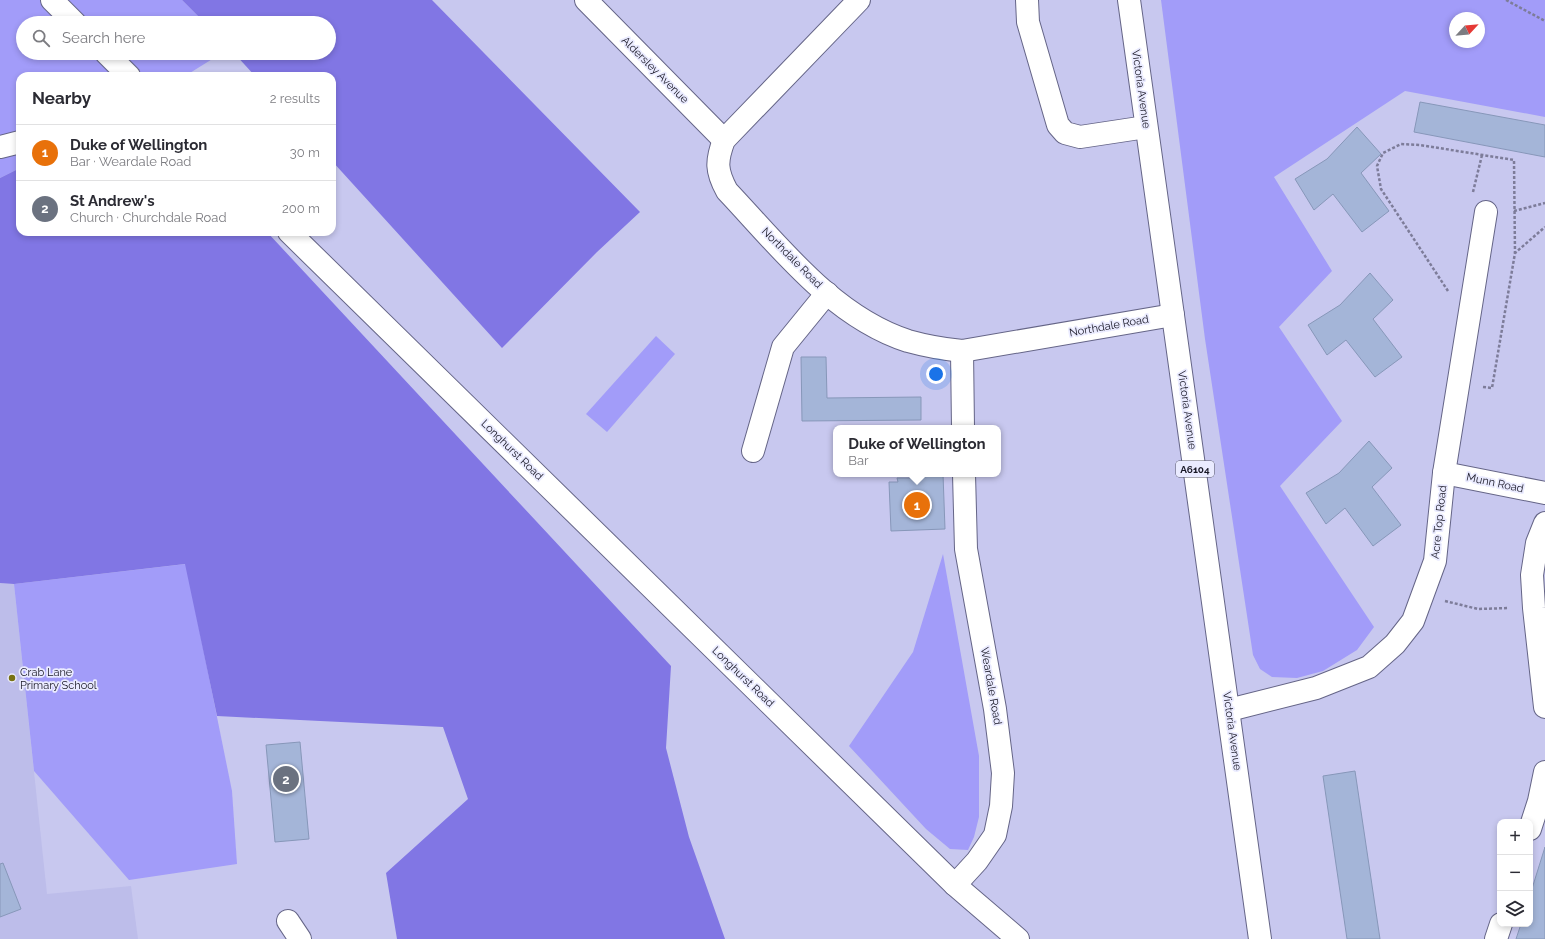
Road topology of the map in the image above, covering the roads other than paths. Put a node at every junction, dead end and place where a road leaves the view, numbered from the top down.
1 (52, 0) edge
2 (586, 0) edge
3 (859, 0) edge
4 (1027, 0) edge
5 (1129, 0) edge
6 (68, 16) edge
7 (1146, 127) junction
8 (724, 140) junction
9 (16, 143) edge
10 (0, 147) edge
11 (1479, 205) road end
12 (292, 236) edge
13 (827, 293) junction
14 (1173, 315) junction
15 (962, 351) junction
16 (963, 425) edge
17 (753, 451) dead end
18 (1444, 473) junction
19 (964, 477) edge
20 (1545, 493) edge
21 (1545, 523) edge
22 (1545, 707) edge
23 (1229, 710) junction
24 (1545, 772) edge
25 (1533, 820) edge
26 (956, 885) junction
27 (1500, 927) edge
28 (1012, 937) edge
29 (1260, 939) edge
30 (1496, 939) edge

1 - 6 street
2 - 8 street, Aldersley Avenue
3 - 8 street, Northdale Road
4 - 7 street
5 - 7 street, Victoria Avenue / A6104
7 - 14 street, Victoria Avenue / A6104
8 - 13 street, Northdale Road
9 - 10 street
11 - 18 street, Acre Top Road
12 - 26 street, Longhurst Road
13 - 15 street, Northdale Road
13 - 17 street
14 - 15 street, Northdale Road
14 - 23 street, Victoria Avenue / A6104
15 - 16 street
18 - 20 street, Munn Road
18 - 23 street, Acre Top Road
19 - 26 street, Weardale Road
21 - 22 street
23 - 29 street, Victoria Avenue / A6104
24 - 25 street
26 - 28 street, Longhurst Road
27 - 30 street

